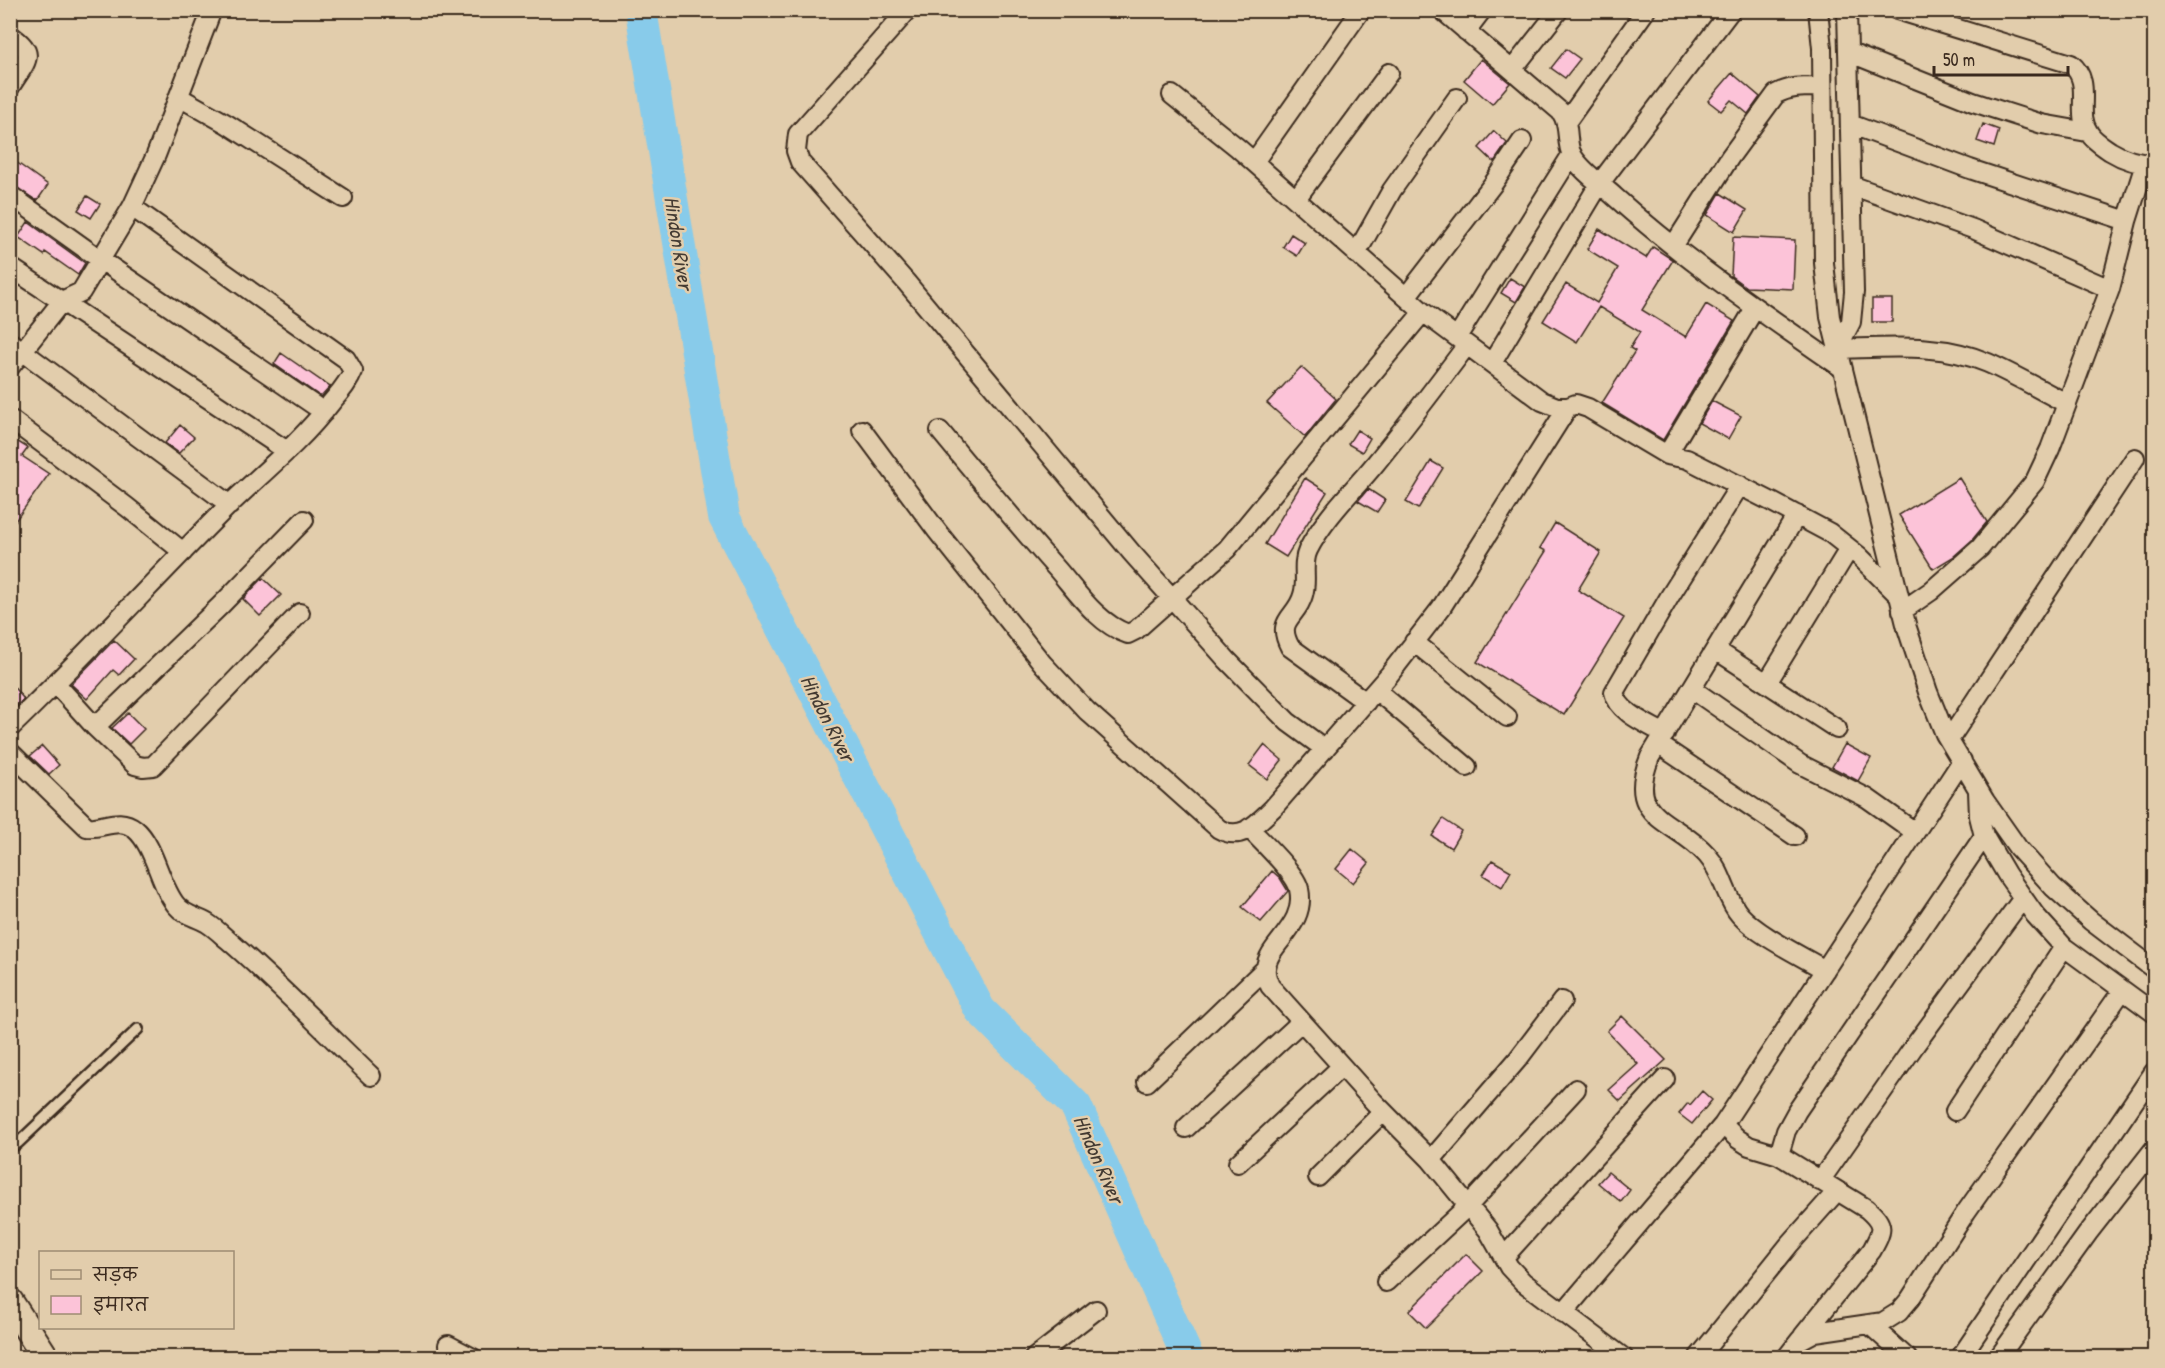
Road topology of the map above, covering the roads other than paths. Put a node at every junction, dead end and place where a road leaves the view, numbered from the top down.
1 (212, 10) edge
2 (908, 10) edge
3 (1360, 10) edge
4 (1442, 10) edge
5 (1482, 10) edge
6 (1559, 10) edge
7 (1646, 10) edge
8 (1731, 10) edge
9 (1818, 10) edge
10 (1847, 10) edge
11 (1897, 10) edge
12 (1466, 31) junction
13 (10, 35) edge
14 (1848, 52) junction
15 (1512, 70) junction
16 (1389, 73) dead end
17 (10, 87) edge
18 (1822, 87) junction
19 (1172, 95) dead end
20 (179, 97) junction
21 (1457, 98) dead end
22 (1567, 121) junction
23 (1850, 124) junction
24 (2087, 132) junction
25 (1522, 141) dead end
26 (1572, 154) junction
27 (1254, 162) junction
28 (2150, 164) edge
29 (1600, 183) junction
30 (1851, 185) junction
31 (10, 195) edge
32 (343, 198) dead end
33 (1296, 199) junction
34 (132, 207) junction
35 (2127, 221) junction
36 (1674, 245) junction
37 (1356, 254) junction
38 (101, 260) junction
39 (10, 267) edge
40 (2110, 289) junction
41 (1406, 297) junction
42 (62, 301) junction
43 (1755, 308) junction
44 (1423, 312) junction
45 (1462, 341) junction
46 (17, 346) edge
47 (1837, 349) junction
48 (1492, 363) junction
49 (10, 367) edge
50 (1842, 368) junction
51 (2066, 404) junction
52 (1568, 407) junction
53 (324, 412) junction
54 (10, 419) edge
55 (862, 430) dead end
56 (940, 431) dead end
57 (287, 451) junction
58 (1667, 455) junction
59 (2135, 458) dead end
60 (1740, 485) junction
61 (230, 505) junction
62 (1797, 515) junction
63 (304, 520) dead end
64 (1849, 549) junction
65 (183, 552) junction
66 (1172, 598) junction
67 (1900, 603) junction
68 (300, 613) dead end
69 (1414, 642) junction
70 (1716, 650) junction
71 (1767, 683) junction
72 (56, 684) junction
73 (1692, 690) junction
74 (1371, 696) junction
75 (1507, 717) dead end
76 (95, 727) junction
77 (10, 728) edge
78 (1837, 729) dead end
79 (1661, 739) junction
80 (1949, 740) junction
81 (1325, 749) junction
82 (10, 752) edge
83 (1962, 761) junction
84 (1467, 768) dead end
85 (1978, 788) junction
86 (1249, 828) junction
87 (1915, 832) junction
88 (1795, 836) dead end
89 (1984, 836) junction
90 (2023, 898) junction
91 (2064, 947) junction
92 (1266, 968) junction
93 (2154, 969) edge
94 (1825, 970) junction
95 (2122, 991) junction
96 (1562, 1001) dead end
97 (2154, 1013) edge
98 (1301, 1022) junction
99 (138, 1029) dead end
100 (1341, 1067) junction
101 (2154, 1071) edge
102 (371, 1076) dead end
103 (1665, 1079) dead end
104 (1147, 1082) dead end
105 (1576, 1089) dead end
106 (1955, 1111) dead end
107 (1383, 1112) junction
108 (1723, 1125) junction
109 (1186, 1128) dead end
110 (10, 1148) edge
111 (2154, 1149) edge
112 (1779, 1155) junction
113 (1431, 1160) junction
114 (1238, 1163) dead end
115 (1318, 1177) dead end
116 (1820, 1181) junction
117 (1837, 1191) junction
118 (1468, 1206) junction
119 (1504, 1257) junction
120 (1386, 1282) dead end
121 (10, 1302) edge
122 (1096, 1310) dead end
123 (1563, 1313) junction
124 (1869, 1324) junction
125 (1800, 1340) junction
126 (448, 1344) dead end
127 (46, 1358) edge
128 (473, 1358) edge
129 (1034, 1358) edge
130 (1624, 1358) edge
131 (1698, 1358) edge
132 (1786, 1358) edge
133 (1907, 1358) edge
134 (1960, 1358) edge
135 (1998, 1358) edge

1 - 20 street
2 - 66 street
3 - 27 street
4 - 12 street
5 - 12 street
6 - 15 street
7 - 22 street
8 - 29 street
9 - 18 street
10 - 14 street
11 - 24 street
12 - 15 street
13 - 17 street
14 - 23 street
14 - 24 street
15 - 22 street
16 - 33 street
18 - 36 street
18 - 47 street
19 - 27 street
20 - 32 street
20 - 34 street
21 - 37 street
22 - 26 street
23 - 30 street
23 - 35 street
24 - 28 street
25 - 41 street
26 - 29 street
26 - 45 street
27 - 33 street
28 - 35 street
29 - 36 street
29 - 48 street
30 - 40 street
30 - 47 street
31 - 38 street
33 - 37 street
34 - 38 street
34 - 53 street
35 - 40 street
36 - 43 street
37 - 41 street
38 - 42 street
38 - 53 street
39 - 42 street
40 - 51 street
41 - 44 street
42 - 46 street
42 - 57 street
43 - 50 street
43 - 58 street
44 - 45 street
44 - 66 street
45 - 48 street
45 - 74 street
46 - 49 street
46 - 61 street
47 - 50 street
47 - 51 street
48 - 52 street
50 - 67 street
51 - 67 street
52 - 58 street
52 - 69 street
53 - 57 street
54 - 65 street
55 - 86 street
56 - 66 street
57 - 61 street
58 - 60 street
59 - 80 street
60 - 62 street
60 - 79 street
61 - 65 street
62 - 64 street
62 - 70 street
63 - 76 street
64 - 67 street
64 - 71 street
65 - 72 street
66 - 81 street
67 - 80 street
68 - 76 street
69 - 74 street
69 - 75 street
70 - 71 street
70 - 73 street
71 - 78 street
72 - 76 street
72 - 77 street
73 - 79 street
73 - 87 street
74 - 81 street
74 - 84 street
79 - 88 street
79 - 94 street
80 - 83 street
81 - 86 street
82 - 102 street
83 - 85 street
83 - 87 street
85 - 89 street
85 - 93 street
86 - 92 street
87 - 94 street
89 - 90 street
89 - 112 street
90 - 91 street
90 - 116 street
91 - 95 street
91 - 106 street
92 - 98 street
92 - 104 street
94 - 108 street
95 - 97 street
95 - 124 street
96 - 113 street
98 - 100 street
98 - 109 street
99 - 110 lane
100 - 107 street
100 - 114 street
101 - 134 street
103 - 119 street
105 - 118 street
107 - 113 street
107 - 115 street
108 - 112 street
108 - 123 street
111 - 135 street
112 - 116 street
113 - 118 street
116 - 117 street
117 - 125 street
117 - 131 street
118 - 119 street
118 - 120 street
119 - 123 street
121 - 127 street
122 - 129 street
123 - 130 street
124 - 125 street
124 - 133 street
125 - 132 street
126 - 128 street

